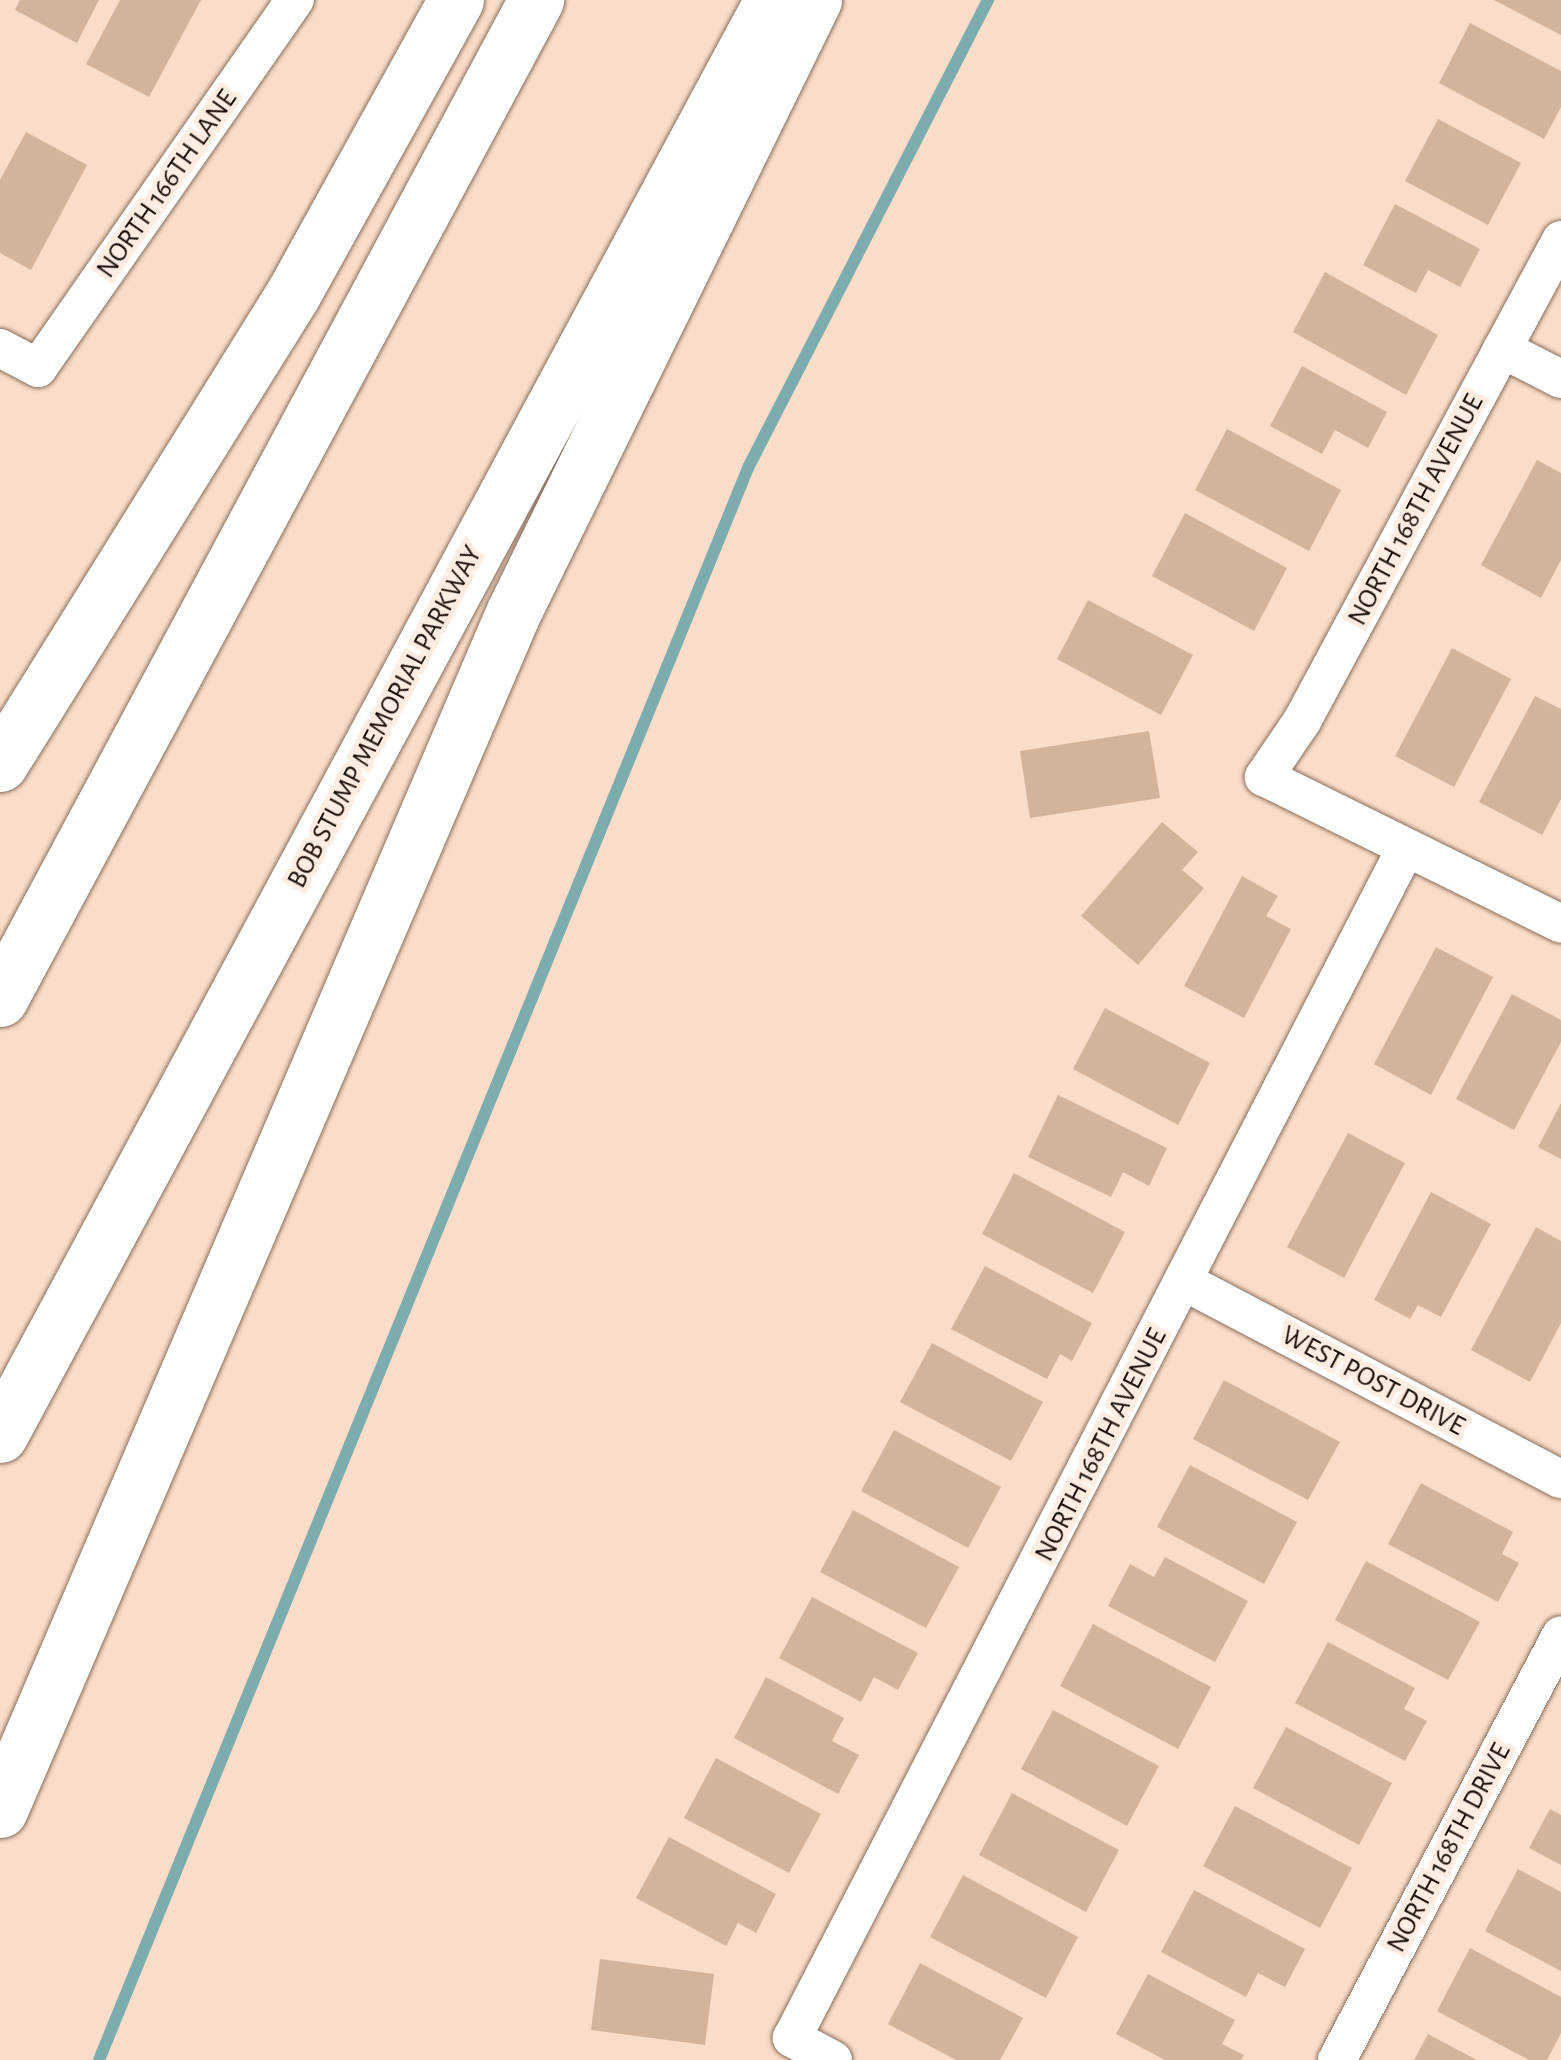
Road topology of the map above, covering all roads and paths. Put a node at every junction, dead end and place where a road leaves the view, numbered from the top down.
1 (295, 0) edge
2 (456, 0) edge
3 (536, 0) edge
4 (772, 0) edge
5 (814, 0) edge
6 (1561, 240) edge
7 (0, 348) edge
8 (1502, 350) junction
9 (1561, 379) edge
10 (0, 764) edge
11 (1406, 850) junction
12 (1561, 924) edge
13 (0, 998) edge
14 (1185, 1282) junction
15 (0, 1435) edge
16 (1561, 1479) edge
17 (1561, 1636) edge
18 (0, 1810) edge
19 (833, 2060) edge
20 (1337, 2060) edge

1 - 7 street, NORTH 166TH LANE
2 - 10 highway
3 - 13 highway
4 - 15 highway, BOB STUMP MEMORIAL PARKWAY
5 - 18 highway
6 - 8 street, NORTH 168TH AVENUE
8 - 9 street
8 - 11 street, NORTH 168TH AVENUE
11 - 12 street
11 - 14 street, NORTH 168TH AVENUE
14 - 16 street, WEST POST DRIVE
14 - 19 street, NORTH 168TH AVENUE
17 - 20 street, NORTH 168TH DRIVE

